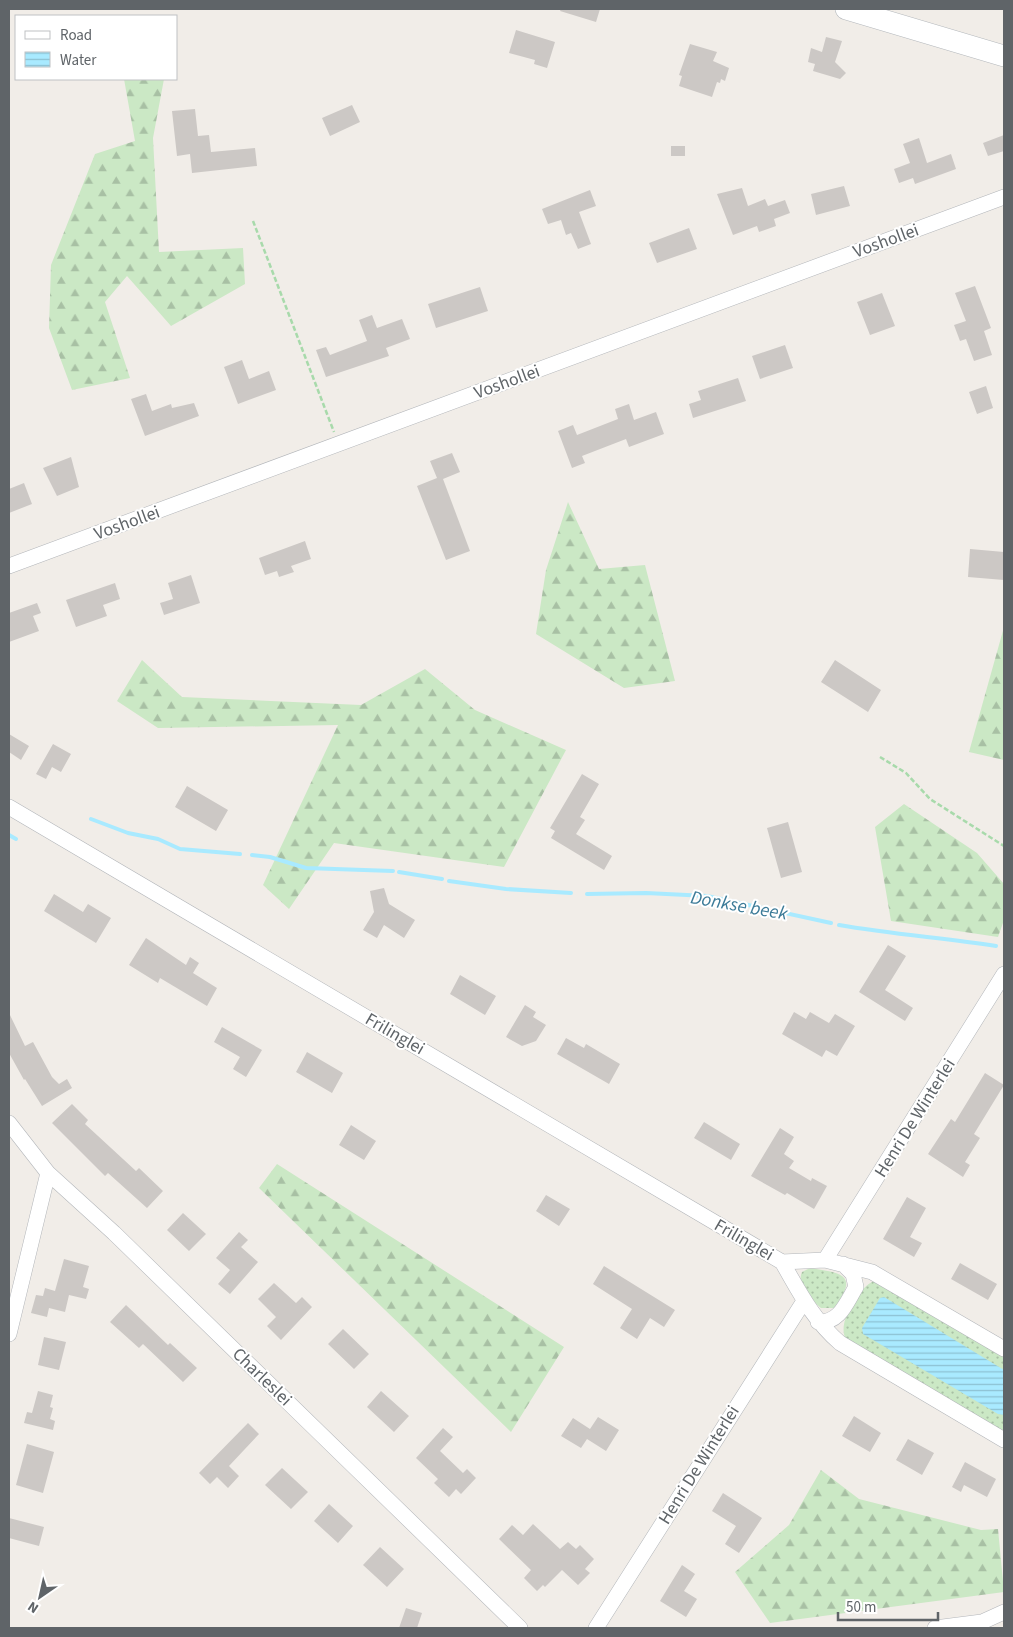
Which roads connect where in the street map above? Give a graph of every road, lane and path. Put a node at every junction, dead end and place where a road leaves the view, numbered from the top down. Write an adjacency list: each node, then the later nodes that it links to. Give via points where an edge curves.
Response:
1 (846, 9): 2 (street)
2 (1004, 56)
3 (1004, 197): 5 (street, Voshollei)
4 (253, 220): 5 (path)
5 (339, 445): 6 (street, Voshollei)
6 (9, 566)
7 (880, 758): 9 (path, via 906,772 930,799)
8 (9, 807): 14 (street, Frilinglei)
9 (1004, 846)
10 (1004, 974): 13 (street, Henri De Winterlei)
11 (9, 1123): 12 (street, Charleslei)
12 (48, 1173): 18 (street); 24 (street, Charleslei)
13 (825, 1260): 14 (street, Frilinglei); 15 (street, Frilinglei)
14 (782, 1262): 16 (street, Frilinglei)
15 (843, 1264): 17 (street, via 853,1274 856,1286 835,1319 828,1323); 19 (street, Frilinglei, via 872,1272)
16 (804, 1301): 17 (street, Frilinglei); 25 (street, Henri De Winterlei)
17 (818, 1322): 20 (street, Frilinglei, via 840,1343)
18 (9, 1334)
19 (1004, 1349)
20 (1004, 1440)
21 (1004, 1612): 22 (street)
22 (982, 1622): 23 (street); 26 (street)
23 (1004, 1625)
24 (520, 1628)
25 (596, 1628)
26 (935, 1628)

